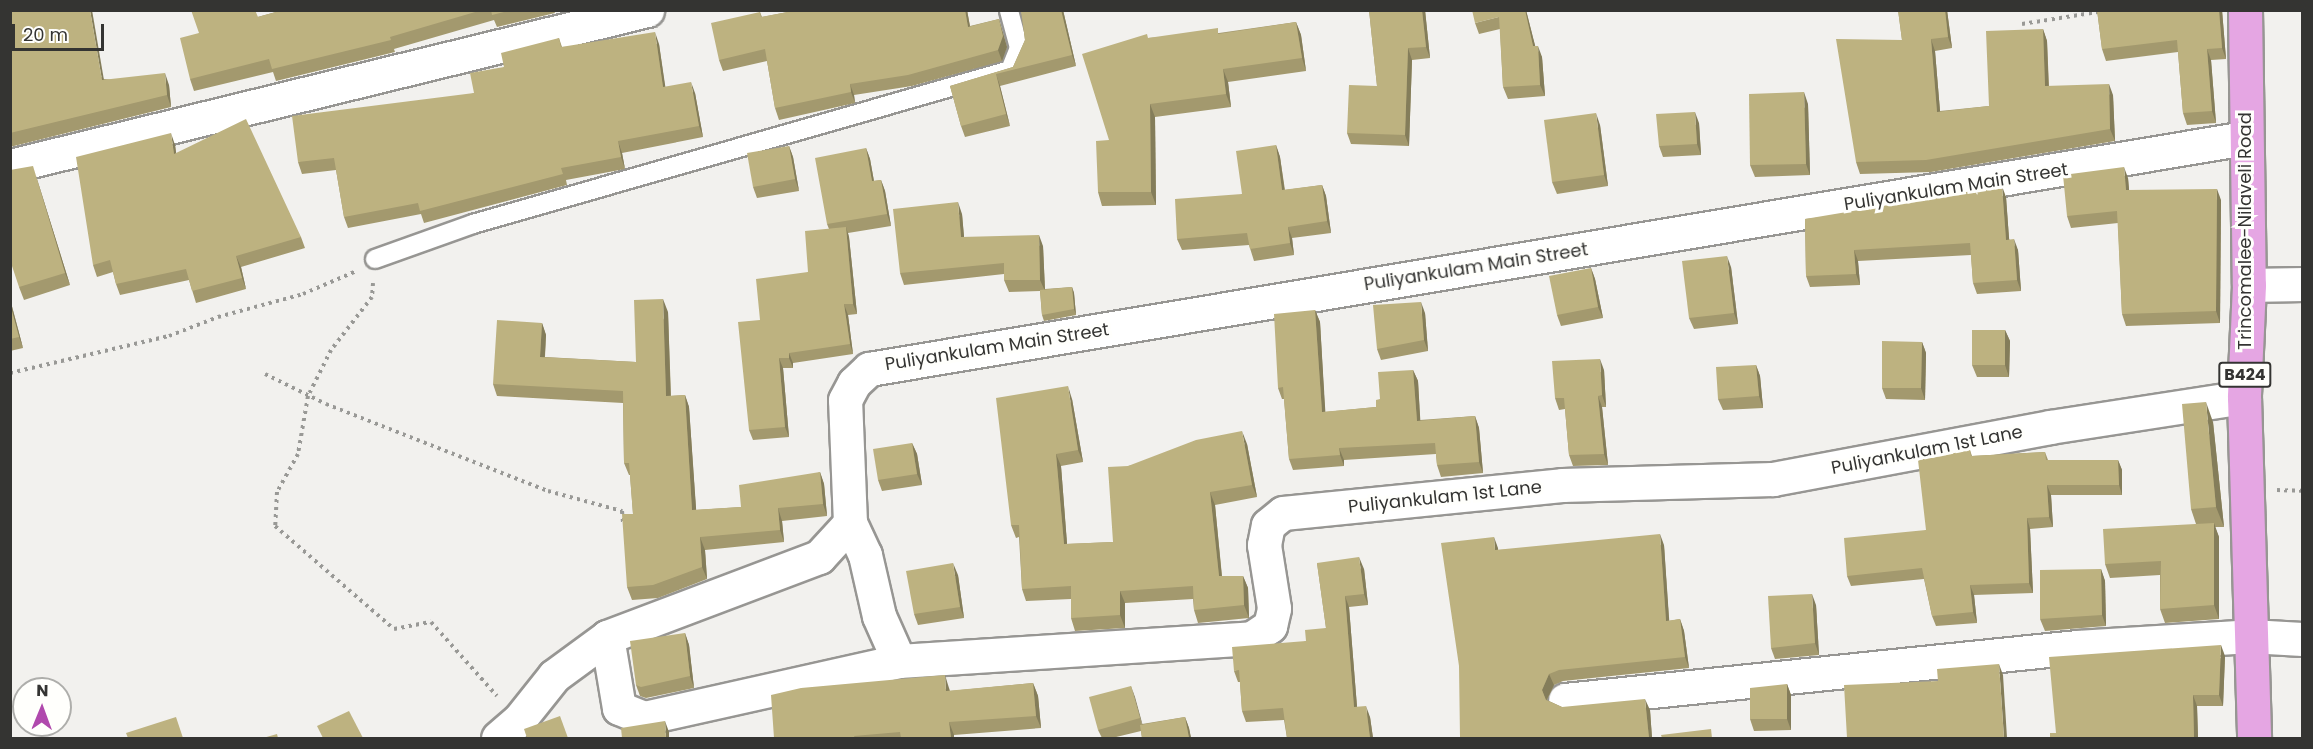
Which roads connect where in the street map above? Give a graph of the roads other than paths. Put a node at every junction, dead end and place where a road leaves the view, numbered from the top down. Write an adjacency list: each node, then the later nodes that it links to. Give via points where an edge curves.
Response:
1 (647, 10): 5 (street)
2 (1009, 10): 6 (lane, via 1019,48 1010,70 473,224)
3 (2245, 10): 4 (main road, Trincomalee-Nilaveli Road / B424)
4 (2245, 138): 8 (main road, Trincomalee-Nilaveli Road / B424); 10 (street, Puliyankulam Main Street, via 869,369 854,383 845,400)
5 (10, 166)
6 (375, 259)
7 (2302, 284): 8 (street)
8 (2249, 285): 9 (main road, Trincomalee-Nilaveli Road / B424)
9 (2244, 397): 11 (main road, Trincomalee-Nilaveli Road / B424); 14 (street, Puliyankulam 1st Lane, via 2050,427 1773,479 1562,485 1283,513 1268,525 1264,545 1274,608 1270,626 1252,638)
10 (850, 524): 12 (street, via 819,556); 14 (street, via 865,555 879,616)
11 (2250, 636): 13 (street); 15 (street, via 2077,647); 17 (main road, Trincomalee-Nilaveli Road / B424)
12 (607, 637): 14 (street, Puliyankulam 1st Lane, via 619,708 644,718); 16 (street, via 554,676)
13 (2302, 639)
14 (899, 661)
15 (1566, 700)
16 (508, 729)
17 (2254, 738)

